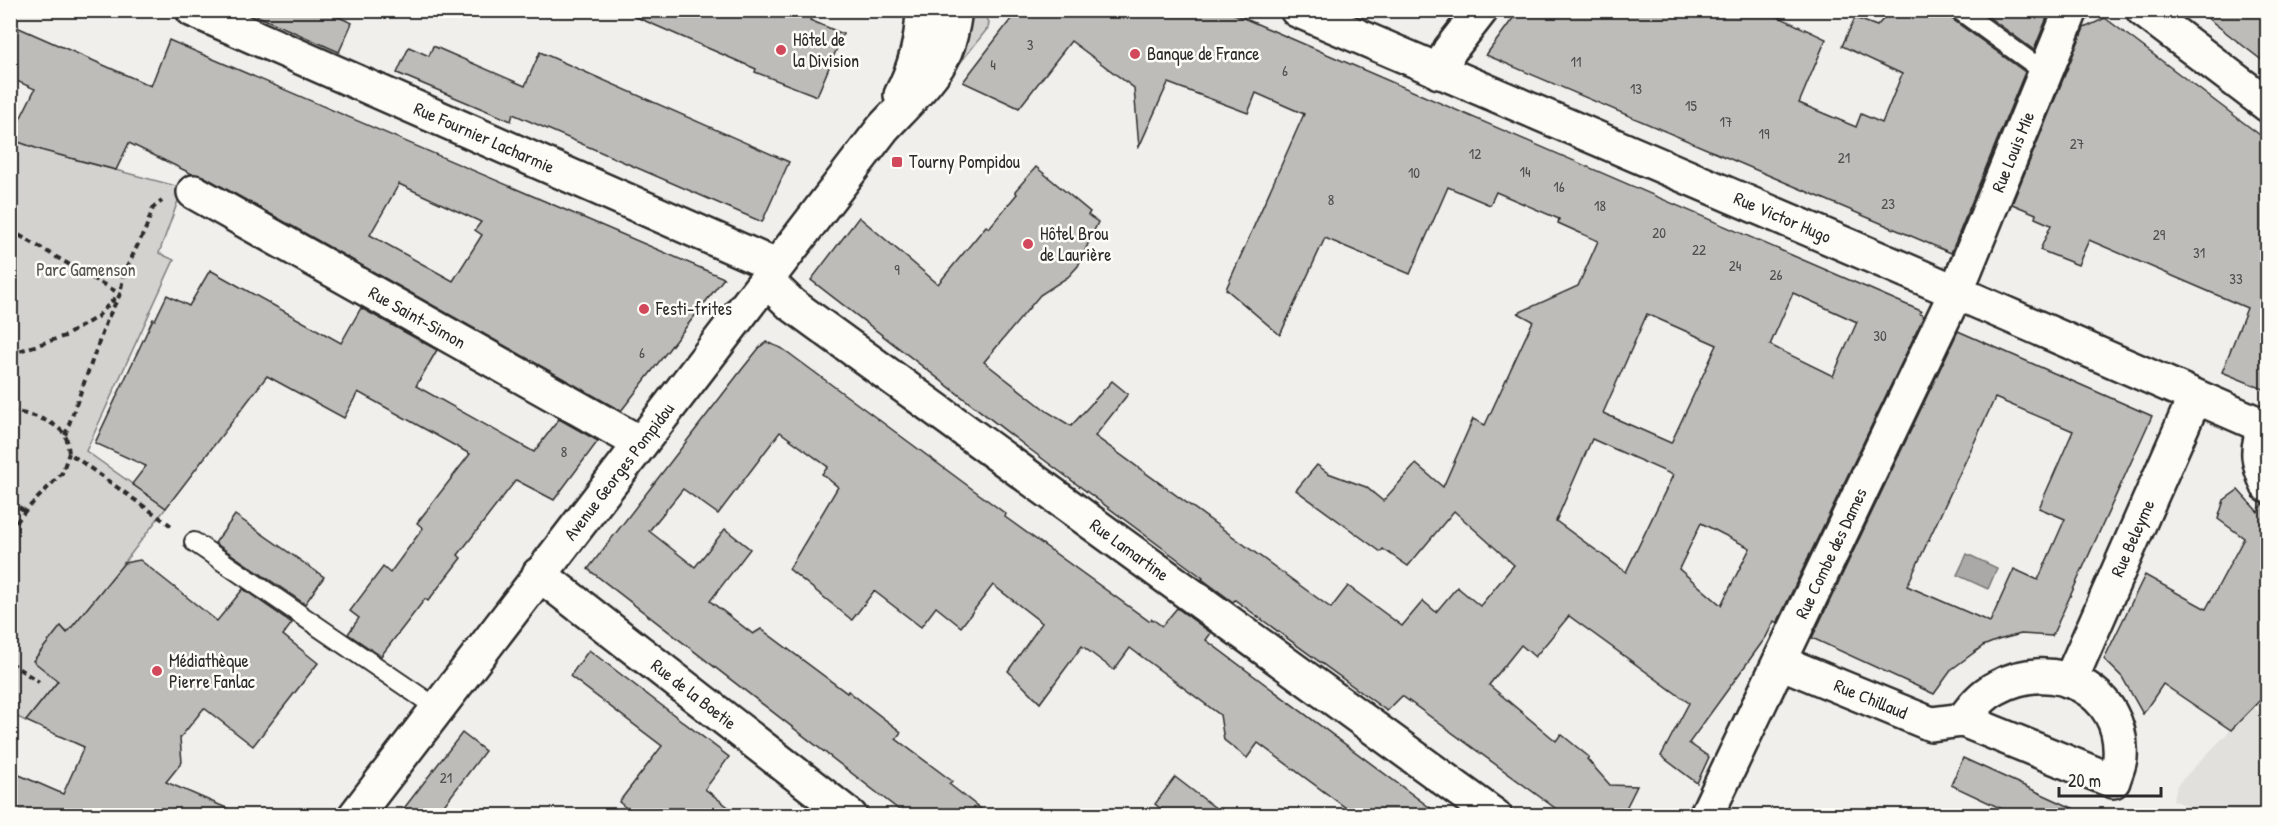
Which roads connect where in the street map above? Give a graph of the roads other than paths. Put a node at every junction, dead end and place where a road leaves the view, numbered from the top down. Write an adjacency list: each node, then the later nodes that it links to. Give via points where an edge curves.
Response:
1 (193, 10): 14 (street, Rue Fournier Lacharmie)
2 (923, 10): 12 (street, Avenue Georges Pompidou, via 916,57 906,86)
3 (955, 10): 12 (street, Avenue Georges Pompidou, via 945,53)
4 (1297, 10): 9 (street, Rue Victor Hugo)
5 (1481, 10): 9 (street, via 1450,51)
6 (1959, 10): 10 (lane)
7 (2071, 10): 10 (street, Rue Louis Mie)
8 (2143, 10): 11 (street)
9 (1440, 72): 15 (street, Rue Victor Hugo)
10 (2046, 73): 15 (street, Rue Louis Mie)
11 (2268, 105)
12 (883, 128): 14 (street, Avenue Georges Pompidou)
13 (194, 192): 18 (street, Rue Saint-Simon)
14 (771, 273): 18 (street, Avenue Georges Pompidou); 28 (street, Rue Lamartine, via 791,304)
15 (1956, 292): 16 (street, Rue Victor Hugo); 22 (street, Rue Combe des Dames)
16 (2195, 397): 17 (street, Rue Victor Hugo); 23 (street, Rue Beleyme)
17 (2266, 427): 19 (street, via 2258,445 2259,463)
18 (640, 444): 21 (street, Avenue Georges Pompidou)
19 (2268, 486)
20 (194, 542): 24 (lane)
21 (539, 574): 24 (street, Avenue Georges Pompidou); 27 (street, Rue de la Boetie)
22 (1780, 662): 25 (street, Rue Chillaud, via 1931,724); 29 (street, Rue Combe des Dames)
23 (2070, 681): 25 (street, via 2049,676 2019,679 1996,687); 25 (street, via 2090,689 2114,720 2120,761 2113,780)
24 (437, 708): 26 (street, Avenue Georges Pompidou)
25 (1963, 720)
26 (355, 816)
27 (850, 816)
28 (1495, 816)
29 (1706, 816)

